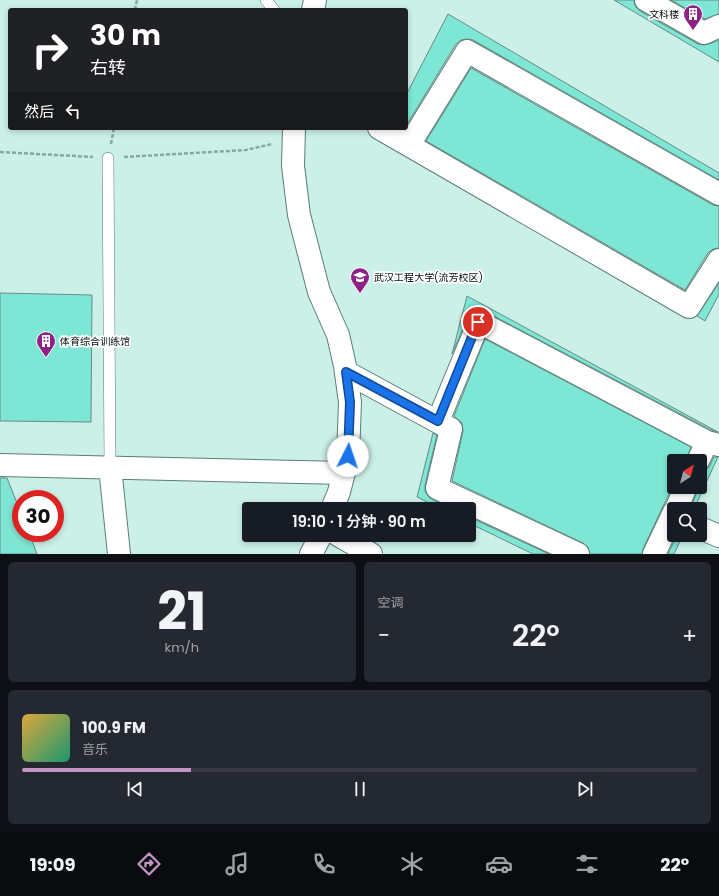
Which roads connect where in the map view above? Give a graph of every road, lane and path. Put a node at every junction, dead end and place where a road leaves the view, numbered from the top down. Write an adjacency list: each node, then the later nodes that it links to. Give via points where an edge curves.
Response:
1 (266, 0): 3 (lane)
2 (646, 0): 4 (street, via 704,33)
3 (272, 8)
4 (719, 26)
5 (383, 130): 7 (street)
6 (294, 134): 9 (path, via 246,150); 12 (street, via 293,166 299,215 319,292 338,335)
7 (409, 145): 10 (street, via 467,51); 11 (street, via 689,307)
8 (0, 152): 9 (path)
9 (108, 158): 17 (lane)
10 (719, 194)
11 (718, 263)
12 (346, 372): 13 (street); 18 (street, via 350,402 350,433)
13 (438, 421): 14 (street, via 478,322); 28 (street, via 452,429 437,488)
14 (713, 443): 15 (street)
15 (704, 454)
16 (0, 465): 17 (street)
17 (110, 467): 18 (street); 25 (street)
18 (344, 473): 19 (street)
19 (335, 502)
20 (667, 527): 29 (street)
21 (707, 531): 22 (street)
22 (719, 536)
23 (317, 542): 26 (street)
24 (350, 542): 27 (street)
25 (119, 554)
26 (311, 554)
27 (371, 554)
28 (578, 554)
29 (654, 554)

